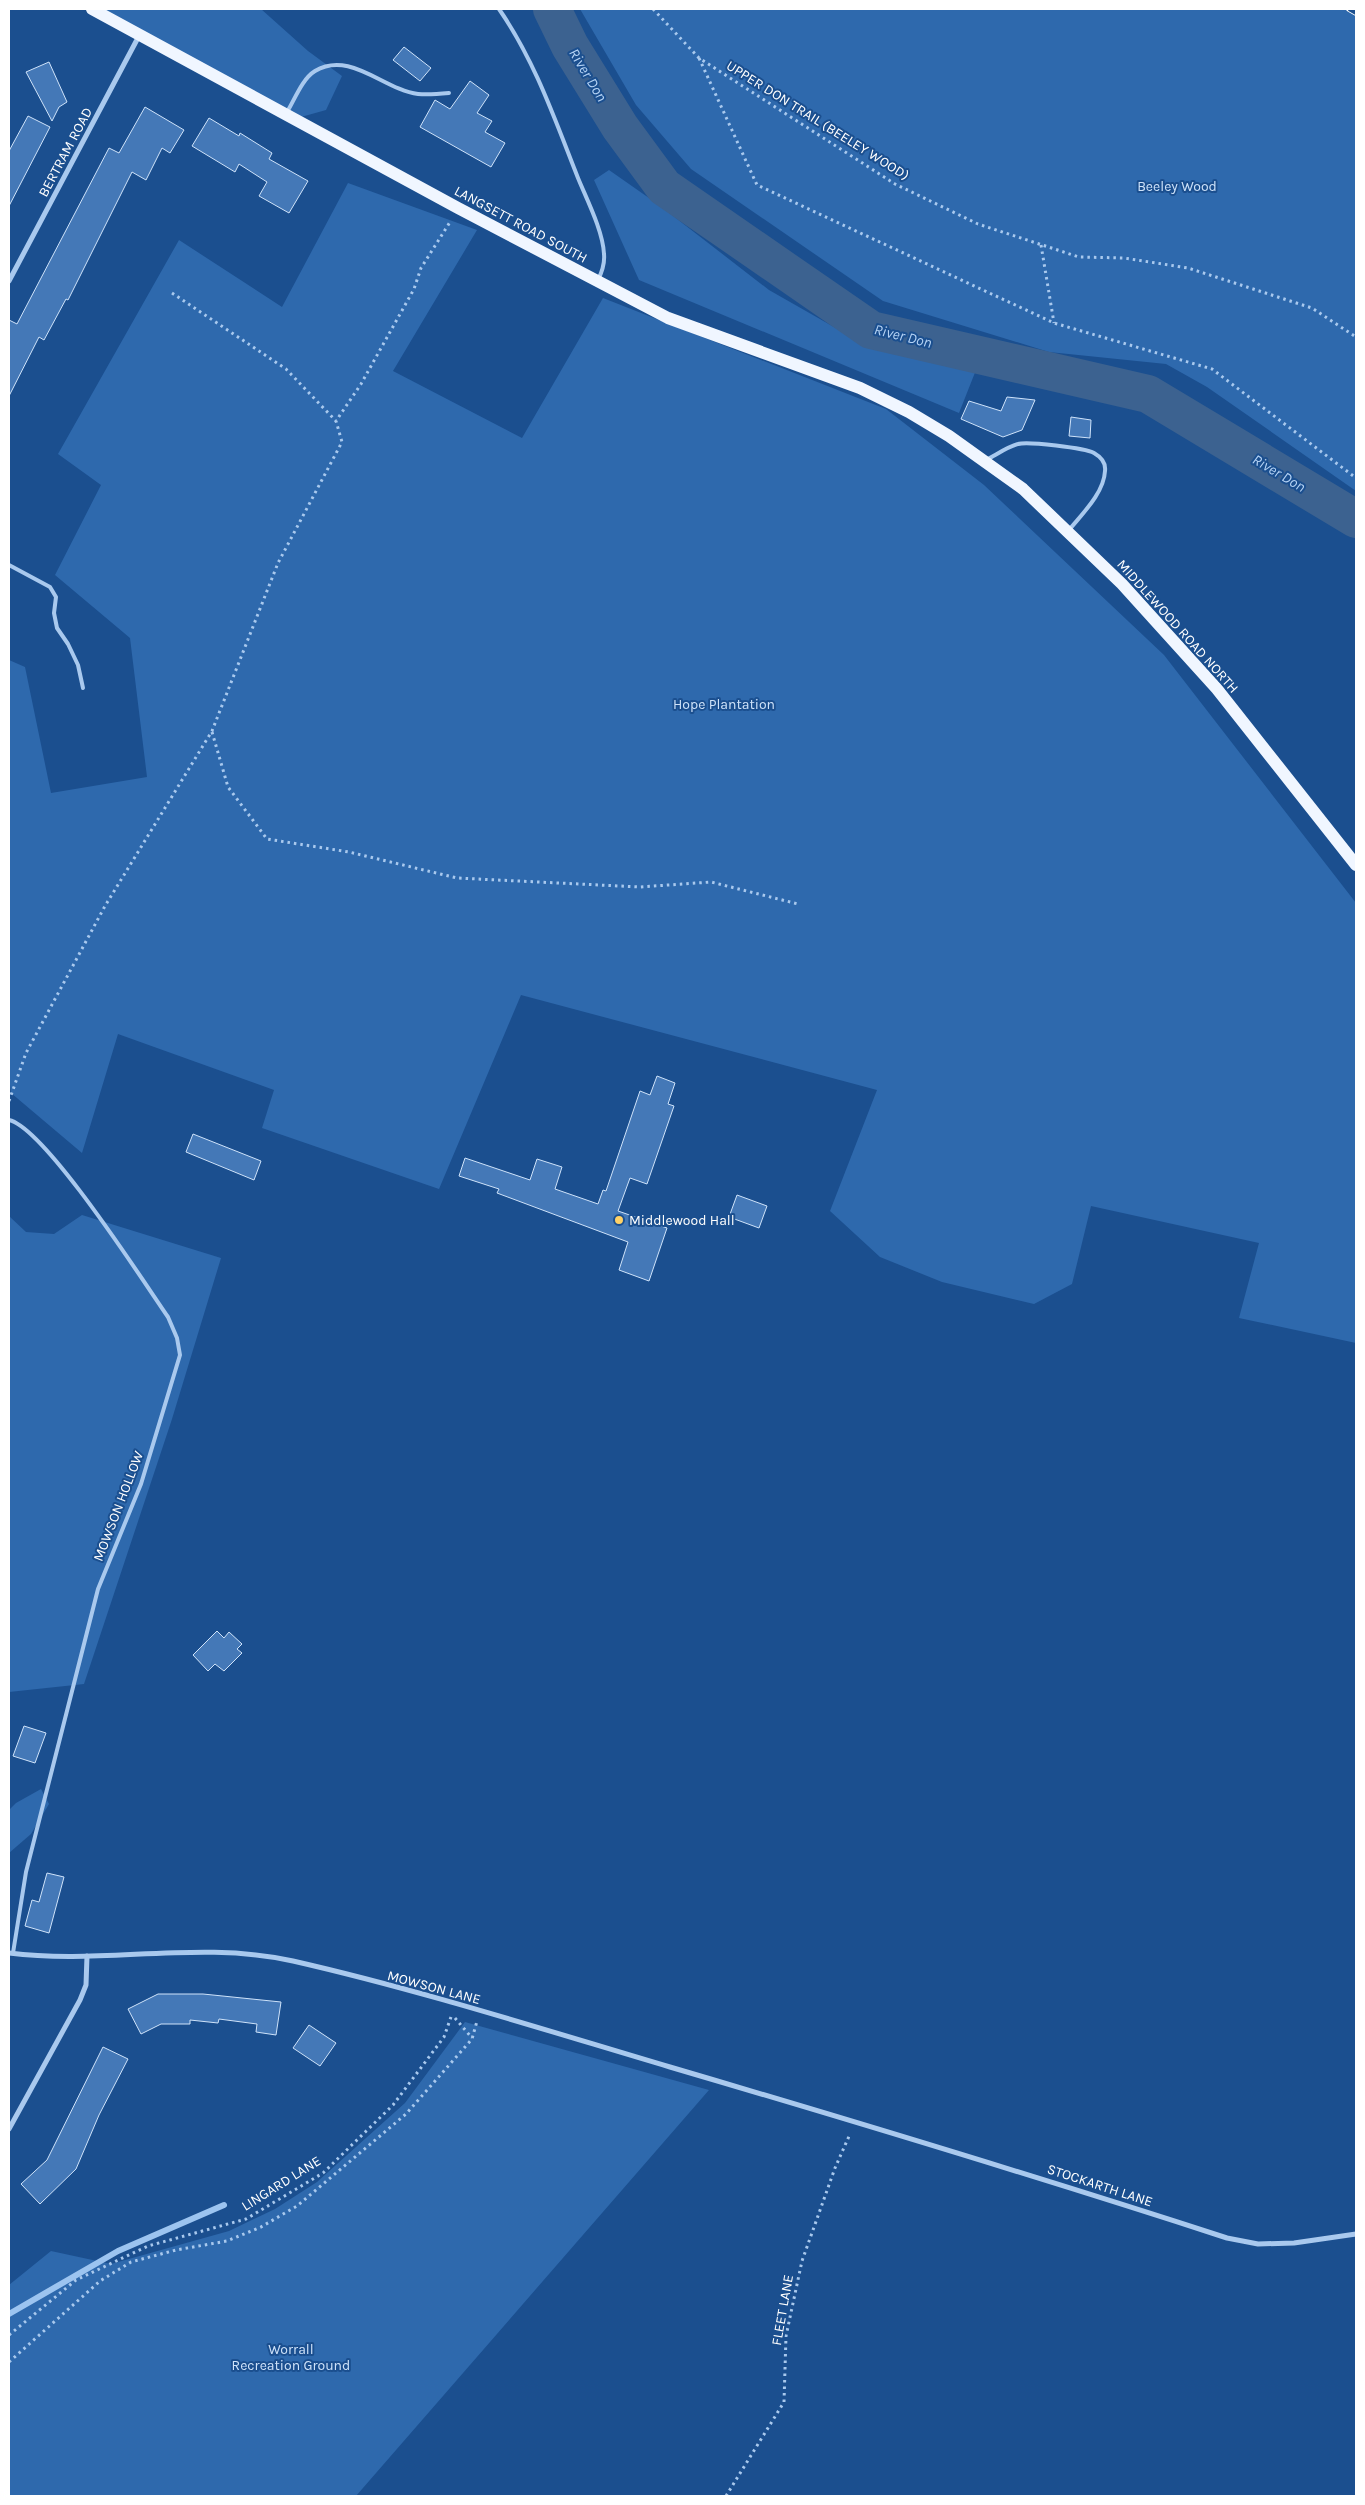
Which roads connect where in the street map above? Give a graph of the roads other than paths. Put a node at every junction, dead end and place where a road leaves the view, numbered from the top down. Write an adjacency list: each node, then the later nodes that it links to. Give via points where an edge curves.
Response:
1 (92, 9): 3 (main road, LANGSETT ROAD SOUTH)
2 (499, 9): 7 (lane, via 532,64 595,219 604,254 603,269)
3 (141, 33): 5 (main road, LANGSETT ROAD SOUTH); 6 (street, BERTRAM ROAD)
4 (449, 93): 5 (lane, via 417,94 358,69 334,65 316,71 305,80)
5 (286, 114): 7 (main road, LANGSETT ROAD SOUTH)
6 (9, 281)
7 (597, 282): 8 (main road, LANGSETT ROAD SOUTH, via 668,318 860,388)
8 (948, 436): 9 (main road, MIDDLEWOOD ROAD NORTH)
9 (984, 461): 10 (main road, MIDDLEWOOD ROAD NORTH, via 1023,490); 10 (lane, via 1018,444 1030,443 1092,452 1102,458 1106,470 1104,481)
10 (1068, 532): 13 (main road, MIDDLEWOOD ROAD NORTH, via 1122,584 1217,689)
11 (9, 566): 12 (lane, via 50,587 56,597 54,613 57,628 78,665)
12 (83, 688)
13 (1356, 865)
14 (9, 1120): 15 (lane, MOWSON HOLLOW, via 30,1133 78,1187 168,1316 178,1338 180,1355 141,1484 98,1589 47,1781)
15 (11, 1953): 16 (street, MOWSON LANE, via 44,1957)
16 (87, 1956): 17 (street, MOWSON LANE, via 188,1952 291,1961 481,2011); 18 (street, via 86,1985 80,2000)
17 (841, 2118): 19 (street, STOCKARTH LANE, via 1227,2238 1258,2244 1294,2243)
18 (9, 2129)
19 (1356, 2234)

